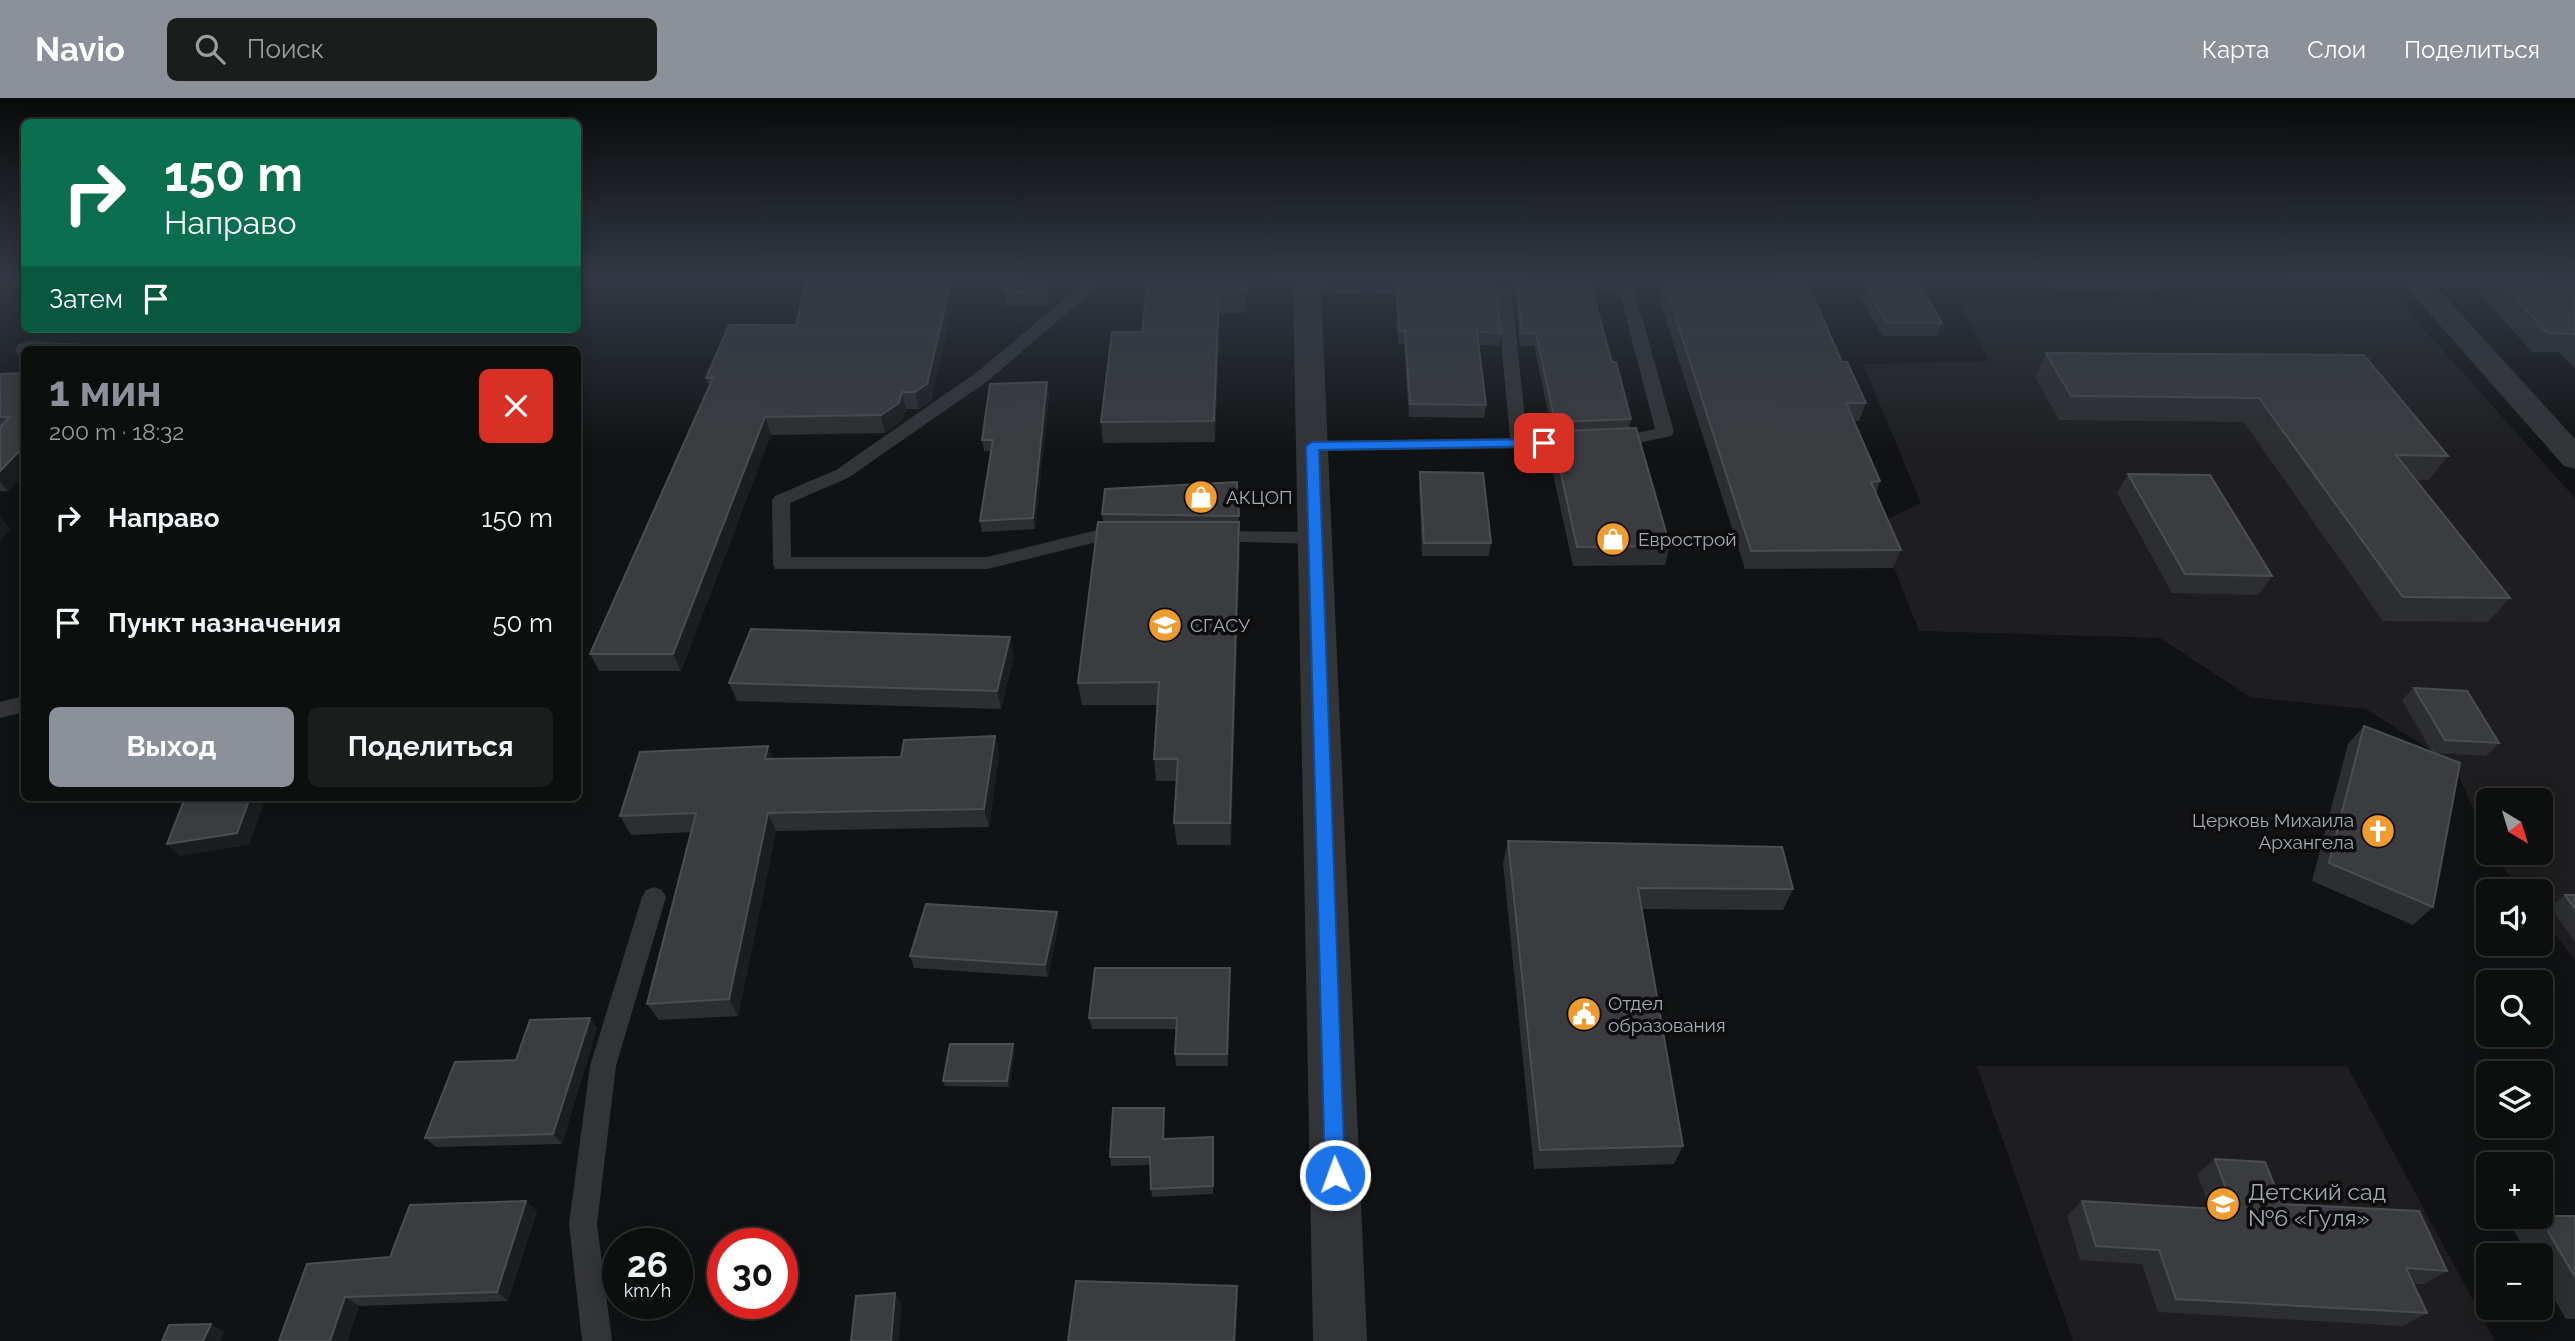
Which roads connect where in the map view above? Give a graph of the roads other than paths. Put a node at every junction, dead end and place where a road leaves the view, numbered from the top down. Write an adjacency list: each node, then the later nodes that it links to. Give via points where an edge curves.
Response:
1 (1031, 336): 11 (lane, via 983,376 842,474 781,500 782,564 987,563 1097,536)
2 (1309, 336): 9 (street)
3 (1509, 336): 8 (lane)
4 (1639, 336): 8 (lane, via 1665,432 1619,442)
5 (2464, 336): 10 (street)
6 (21, 350): 7 (street)
7 (0, 351)
8 (1519, 443): 9 (lane)
9 (1312, 446): 13 (street)
10 (2575, 459)
11 (1138, 536)
12 (1193, 537): 13 (lane)
13 (1316, 538): 18 (street)
14 (21, 705): 15 (lane)
15 (0, 710)
16 (653, 897): 17 (lane, via 603,1066 583,1224)
17 (597, 1341)
18 (1340, 1341)

